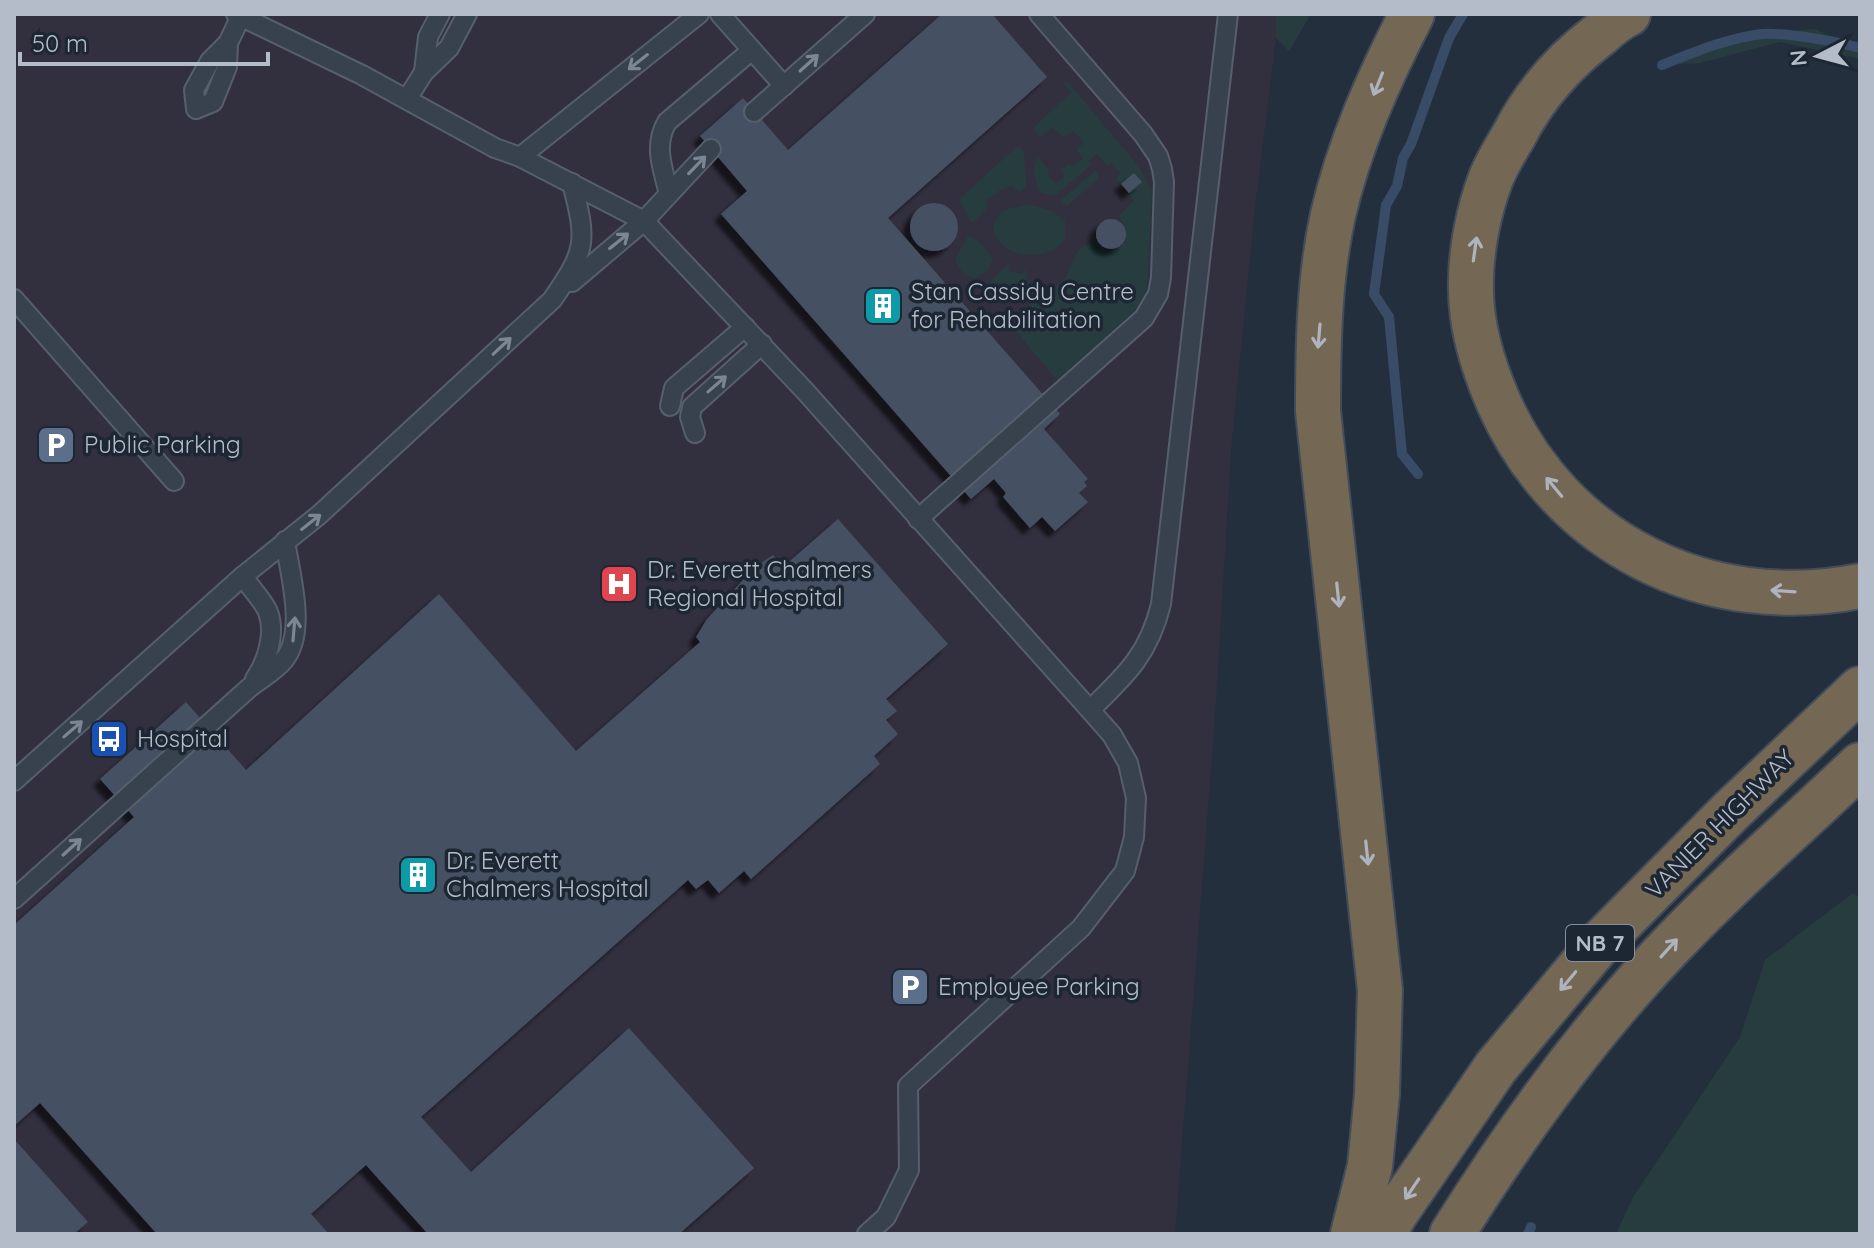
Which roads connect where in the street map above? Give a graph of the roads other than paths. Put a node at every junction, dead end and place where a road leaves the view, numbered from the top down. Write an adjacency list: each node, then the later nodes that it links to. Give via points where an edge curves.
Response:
1 (440, 14): 13 (lane, via 428,37)
2 (467, 14): 13 (lane, via 449,48)
3 (699, 14): 18 (lane, one-way to 18)
4 (720, 14): 12 (lane)
5 (865, 14): 14 (lane, one-way to 5)
6 (1039, 14): 29 (lane, via 1158,156 1164,182 1158,294 1144,318)
7 (1228, 14): 35 (lane, via 1161,604 1155,629 1130,671)
8 (1412, 14): 41 (highway, one-way to 41, via 1355,140 1333,216 1318,347 1318,411 1380,990 1370,1166)
9 (1628, 14): 32 (highway, one-way to 9, via 1820,594 1738,588 1691,579 1622,548 1576,513 1533,462 1489,381 1475,336 1470,291 1491,177 1548,80 1574,53)
10 (238, 15): 11 (lane); 15 (lane)
11 (228, 43)
12 (752, 50): 14 (lane); 20 (lane, via 667,122 659,152)
13 (424, 72): 15 (lane)
14 (784, 86): 16 (lane)
15 (407, 99): 18 (lane)
16 (754, 112)
17 (711, 149): 20 (lane, one-way to 17)
18 (520, 157): 19 (lane)
19 (572, 183): 21 (lane); 23 (lane, via 582,240 577,265)
20 (669, 194): 21 (lane)
21 (644, 221): 23 (lane, one-way to 21); 24 (lane)
22 (14, 299): 28 (lane)
23 (552, 300): 30 (lane, one-way to 23)
24 (745, 327): 25 (lane); 26 (lane, via 674,388)
25 (762, 344): 27 (lane, one-way to 25, via 692,407); 29 (lane)
26 (670, 406)
27 (695, 433)
28 (174, 481)
29 (918, 519): 35 (lane)
30 (285, 541): 31 (lane); 33 (lane, one-way to 30, via 283,661 295,636)
31 (243, 576): 33 (lane, via 267,611 270,629 267,654); 37 (lane, one-way to 31)
32 (1860, 586)
33 (249, 688): 38 (lane, one-way to 33)
34 (1860, 689): 42 (highway, VANIER HIGHWAY / NB 7, one-way to 42, via 1599,944 1496,1067)
35 (1090, 710): 40 (lane, via 1128,763 1136,798 1125,871 1081,928 908,1086 909,1170 886,1217)
36 (1860, 765): 39 (highway, NB 7, one-way to 36, via 1546,1093 1683,932)
37 (14, 781)
38 (14, 899)
39 (1486, 1178): 43 (highway, NB 7); 44 (highway)
40 (867, 1234)
41 (1353, 1234)
42 (1384, 1234)
43 (1452, 1234)
44 (1467, 1234)

